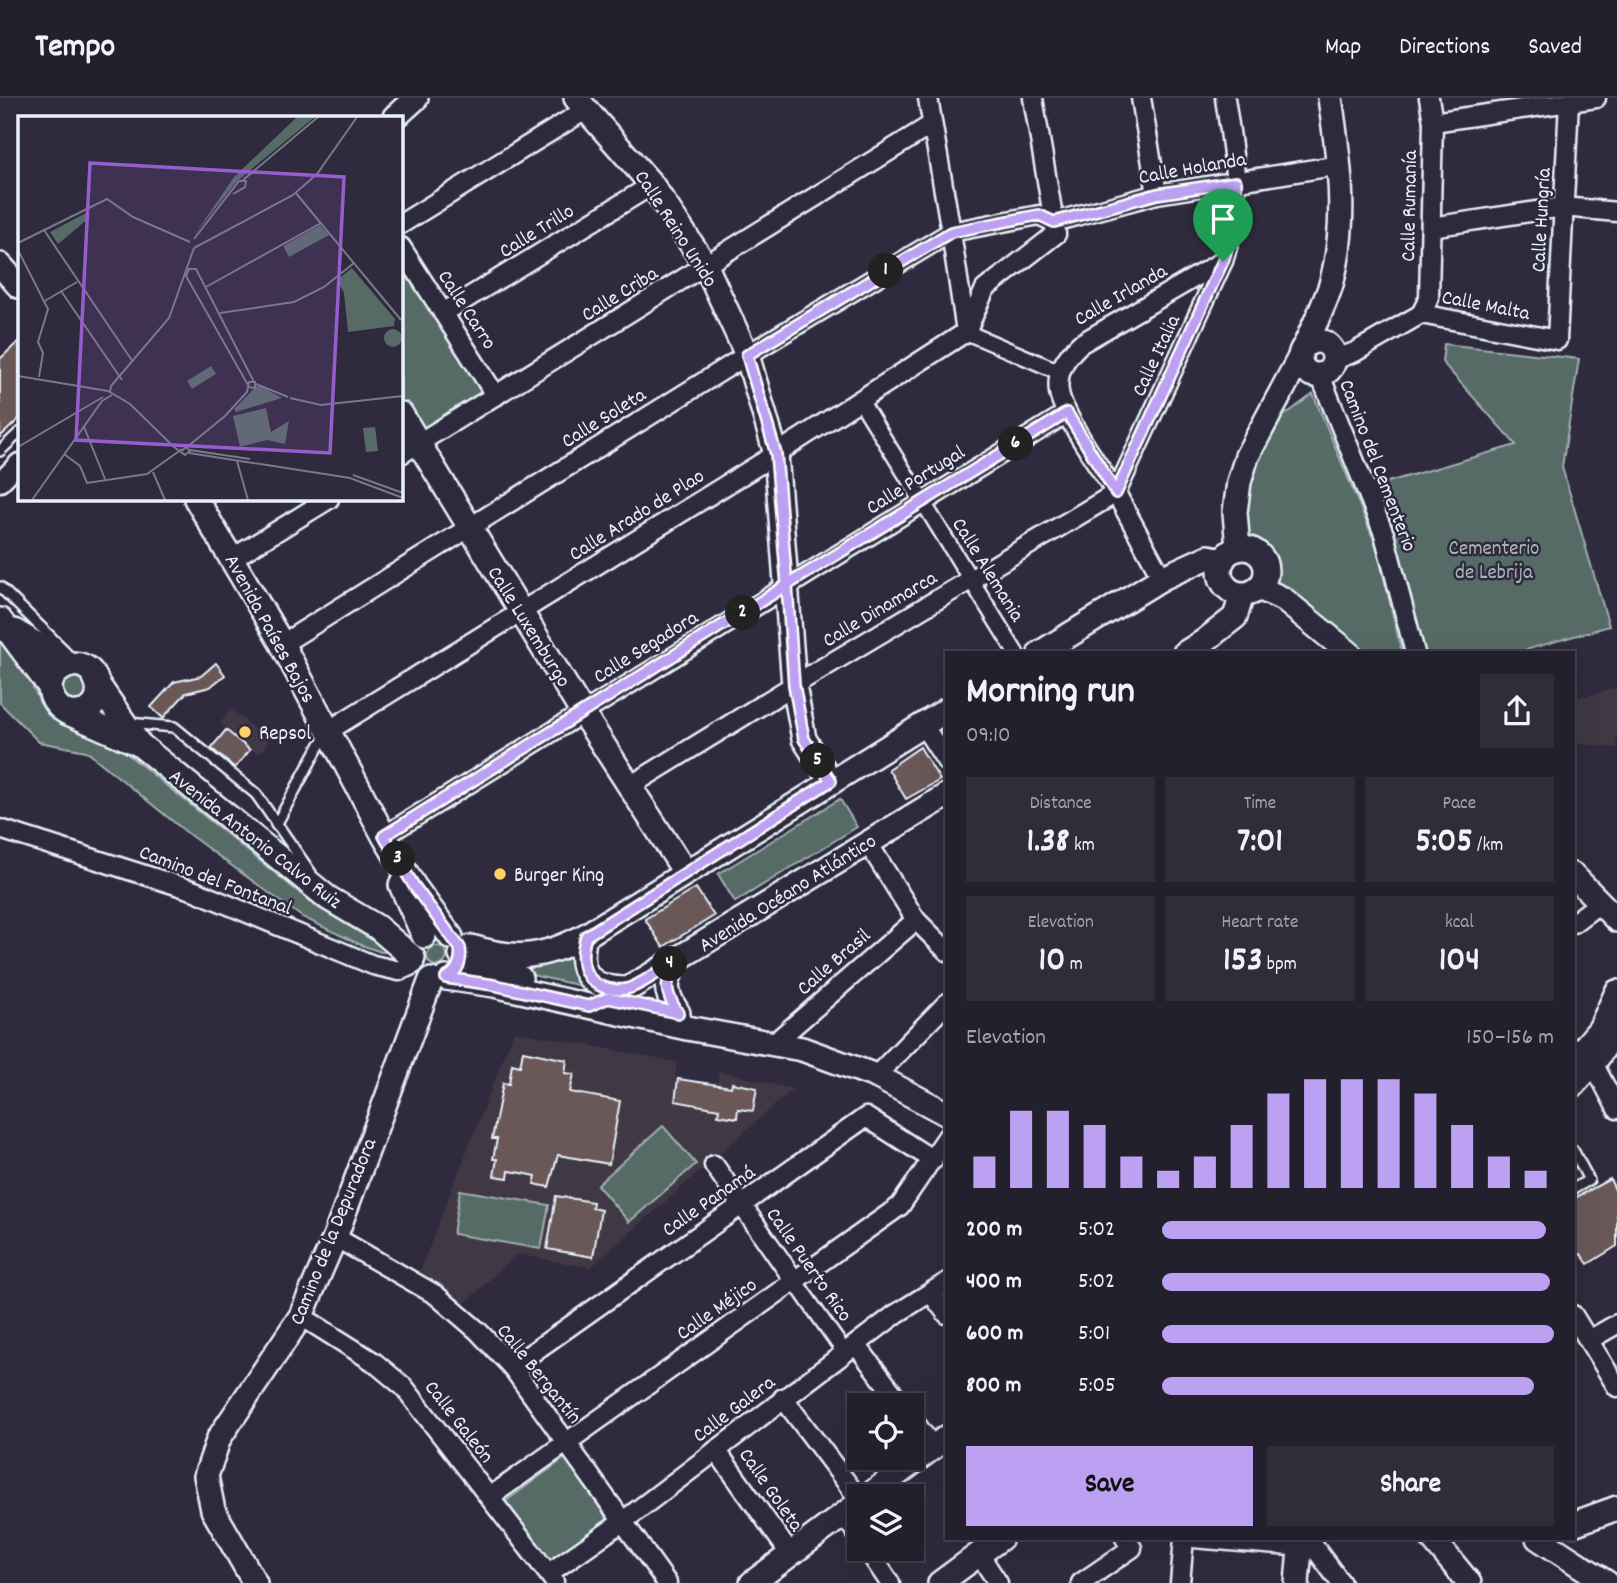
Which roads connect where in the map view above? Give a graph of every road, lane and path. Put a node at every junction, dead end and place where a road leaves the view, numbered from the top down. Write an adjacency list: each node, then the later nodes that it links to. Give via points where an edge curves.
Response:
1 (416, 98): 11 (street)
2 (928, 98): 13 (street)
3 (1033, 98): 20 (street)
4 (1141, 98): 17 (street)
5 (1225, 98): 15 (street, Calle Italia)
6 (1330, 98): 14 (street)
7 (1429, 98): 12 (street, Calle Rumanía)
8 (1596, 98): 9 (street)
9 (1569, 102): 12 (street); 18 (street, Calle Hungría)
10 (581, 104): 16 (street, Calle Reino Unido); 21 (street)
11 (396, 116)
12 (1433, 122): 22 (street, Calle Rumanía)
13 (931, 125): 23 (street); 27 (street, Calle Criba)
14 (1340, 166): 15 (street, Calle Holanda); 34 (street, via 1341,226 1332,281 1321,310)
15 (1236, 182): 17 (street, Calle Holanda); 25 (street, Calle Italia, via 1232,235)
16 (652, 185): 27 (street, Calle Reino Unido); 29 (street, Calle Trillo)
17 (1157, 194): 20 (street, Calle Holanda)
18 (1563, 207): 19 (street); 22 (street); 32 (street, Calle Hungría)
19 (1617, 212)
20 (1054, 222): 23 (street, via 1039,215); 31 (street, via 1056,234 985,289)
21 (402, 223)
22 (1431, 227): 30 (street, Calle Rumanía, via 1429,298)
23 (951, 232): 31 (street); 33 (street, Calle Soleta)
24 (402, 249): 29 (street, Calle Carro)
25 (1223, 261): 35 (street, Calle Irlanda, via 1080,344 1066,357); 46 (street, Calle Italia)
26 (0, 265): 28 (street)
27 (706, 266): 33 (street, Calle Reino Unido); 36 (street, Calle Criba)
28 (18, 285)
29 (443, 313): 36 (street, Calle Carro)
30 (1421, 314): 32 (street, Calle Malta); 34 (street, Calle Malta, via 1355,352)
31 (966, 332): 35 (street); 37 (street, Calle Arado de Plao)
32 (1557, 340)
33 (747, 355): 43 (street, Calle Reino Unido); 51 (street, Calle Soleta)
34 (1317, 360): 52 (street, via 1276,403 1247,456 1239,482); 66 (street, Camino del Cementerio, via 1384,534)
35 (1060, 372): 38 (street, via 1059,392)
36 (496, 396): 41 (street, Calle Criba)
37 (860, 400): 43 (street, Calle Arado de Plao); 50 (street, Calle Alemania)
38 (1067, 413): 46 (street); 50 (street, Calle Portugal)
39 (402, 418): 41 (street, Calle Luxemburgo)
40 (18, 434): 42 (lane)
41 (410, 449): 51 (street, Calle Luxemburgo)
42 (0, 451)
43 (776, 454): 56 (street, Calle Reino Unido); 59 (street, Calle Arado de Plao)
44 (18, 464): 45 (street)
45 (0, 482)
46 (1116, 493): 54 (street); 55 (street, Calle Dinamarca)
47 (183, 500): 76 (street, Avenida Países Bajos)
48 (197, 500): 53 (street, Avenida Países Bajos)
49 (327, 500): 53 (street)
50 (922, 501): 55 (street, Calle Alemania); 56 (street, Calle Portugal)
51 (469, 527): 59 (street, Calle Luxemburgo); 61 (street, Calle Soleta)
52 (1231, 554): 54 (street, via 1208,557); 58 (street, via 1221,578 1224,584 1235,593); 58 (street, via 1251,550 1263,559 1266,574)
53 (233, 558): 61 (street, Avenida Países Bajos)
54 (1162, 578): 64 (street)
55 (971, 579): 63 (street, Calle Alemania); 68 (street, Calle Dinamarca)
56 (787, 585): 68 (street, Calle Reino Unido); 72 (street, Calle Segadora)
57 (0, 587): 67 (lane)
58 (1251, 592): 62 (street, via 1235,617); 65 (street, via 1283,599)
59 (521, 611): 72 (street, Calle Luxemburgo); 76 (street, Calle Arado de Plao)
60 (3, 623): 67 (street); 70 (street)
61 (282, 644): 76 (street, Avenida Países Bajos)
62 (1200, 649)
63 (1015, 651)
64 (1043, 651)
65 (1347, 651)
66 (1414, 651)
67 (74, 665): 69 (street, via 92,672); 70 (street, via 57,673)
68 (794, 685): 79 (street, Calle Reino Unido, via 804,739); 80 (street, Calle Dinamarca)
69 (99, 686): 73 (street, via 91,708); 74 (street, Avenida Antonio Calvo Ruiz)
70 (50, 687): 73 (street, via 55,704)
71 (945, 711): 75 (street)
72 (582, 712): 80 (street, Calle Luxemburgo); 84 (street, Calle Segadora)
73 (68, 713): 77 (street, Avenida Antonio Calvo Ruiz)
74 (124, 723): 77 (street, Avenida Antonio Calvo Ruiz); 82 (lane, via 174,727 256,794)
75 (923, 724): 78 (street); 79 (street)
76 (324, 737): 82 (lane); 84 (street, Avenida Países Bajos); 96 (street, Avenida Países Bajos, via 404,891)
77 (139, 744): 88 (street, Avenida Antonio Calvo Ruiz)
78 (945, 759)
79 (831, 781): 86 (street)
80 (630, 786): 86 (street, Calle Luxemburgo)
81 (945, 796): 85 (street, Avenida Océano Atlántico)
82 (276, 825): 88 (lane)
83 (0, 829): 96 (street, Camino del Fontanal, via 195,891 373,965 399,971)
84 (384, 836): 94 (street, Avenida Países Bajos)
85 (868, 843): 90 (street); 97 (street, Avenida Océano Atlántico)
86 (685, 872): 93 (street)
87 (1575, 877): 89 (street)
88 (328, 898): 96 (street, Avenida Antonio Calvo Ruiz)
89 (1600, 903): 91 (street); 92 (street)
90 (916, 920): 95 (street); 103 (street, Calle Brasil)
91 (1617, 920)
92 (1575, 922)
93 (586, 936): 94 (street, via 562,948 518,957); 99 (street, via 583,966 596,984 609,989)
94 (456, 945): 96 (street, via 438,932); 96 (street, Camino de la Depuradora, via 457,969); 99 (street, via 499,972)
95 (945, 949)
96 (425, 959): 99 (street, via 494,985); 116 (street, Camino de la Depuradora)
97 (677, 960): 99 (street, Avenida Océano Atlántico); 101 (street, via 666,989)
98 (1617, 992): 105 (street)
99 (608, 998): 101 (street); 104 (street)
100 (945, 1005): 106 (street)
101 (678, 1013): 103 (street)
102 (1617, 1028): 105 (street)
103 (781, 1037): 104 (street)
104 (802, 1049): 106 (street)
105 (1583, 1062): 107 (street); 108 (street)
106 (876, 1076): 109 (street)
107 (1575, 1080)
108 (1617, 1108)
109 (945, 1113)
110 (945, 1140): 112 (street, Calle Méjico)
111 (1575, 1154): 114 (lane, via 1589,1180)
112 (933, 1160): 115 (street, Calle Panamá, via 866,1117); 117 (street, Calle Méjico, via 900,1206)
113 (714, 1165): 115 (street, Calle Puerto Rico)
114 (1575, 1188)
115 (740, 1204): 117 (street, Calle Puerto Rico); 126 (street, Calle Panamá)
116 (335, 1237): 121 (street, Camino de la Depuradora); 126 (street, Calle Bergantín, via 436,1295)
117 (794, 1280): 125 (street, Calle Puerto Rico); 131 (street, Calle Méjico)
118 (945, 1283): 119 (street, Calle Galera)
119 (931, 1293): 120 (street); 125 (street, Calle Galera)
120 (945, 1311)
121 (301, 1315): 136 (street, Calle Galeón, via 404,1387); 151 (street, Camino de la Depuradora, via 219,1438 206,1476 213,1510)
122 (1575, 1318): 124 (street)
123 (1617, 1324): 124 (street)
124 (1589, 1340): 127 (street)
125 (851, 1350): 128 (street); 129 (street, Calle Galera)
126 (512, 1367): 131 (street, Calle Bergantín)
127 (1617, 1387)
128 (891, 1393)
129 (783, 1398): 133 (street, Calle Galera); 135 (street)
130 (924, 1429): 132 (street)
131 (567, 1442): 136 (street, Calle Méjico); 139 (street, Calle Bergantín)
132 (940, 1442): 134 (street)
133 (716, 1450): 139 (street, Calle Galera); 148 (street, Calle Goleta)
134 (885, 1484)
135 (847, 1495)
136 (491, 1496): 150 (street, Calle Galeón)
137 (1617, 1508): 140 (street)
138 (847, 1511): 148 (street)
139 (622, 1522): 150 (street, Calle Galera); 152 (street, Calle Bergantín)
140 (1575, 1523)
141 (998, 1540): 147 (street)
142 (1184, 1540): 158 (street)
143 (1298, 1540): 159 (street); 160 (street); 161 (street, via 1311,1543)
144 (1434, 1540): 162 (street)
145 (1544, 1540): 163 (street)
146 (1128, 1543): 157 (street)
147 (979, 1554): 155 (street); 156 (street)
148 (790, 1555): 153 (street)
149 (875, 1561): 154 (street)
150 (552, 1578)
151 (255, 1583)
152 (667, 1583)
153 (752, 1583)
154 (890, 1583)
155 (940, 1583)
156 (998, 1583)
157 (1081, 1583)
158 (1180, 1583)
159 (1287, 1583)
160 (1297, 1583)
161 (1342, 1583)
162 (1469, 1583)
163 (1607, 1583)

